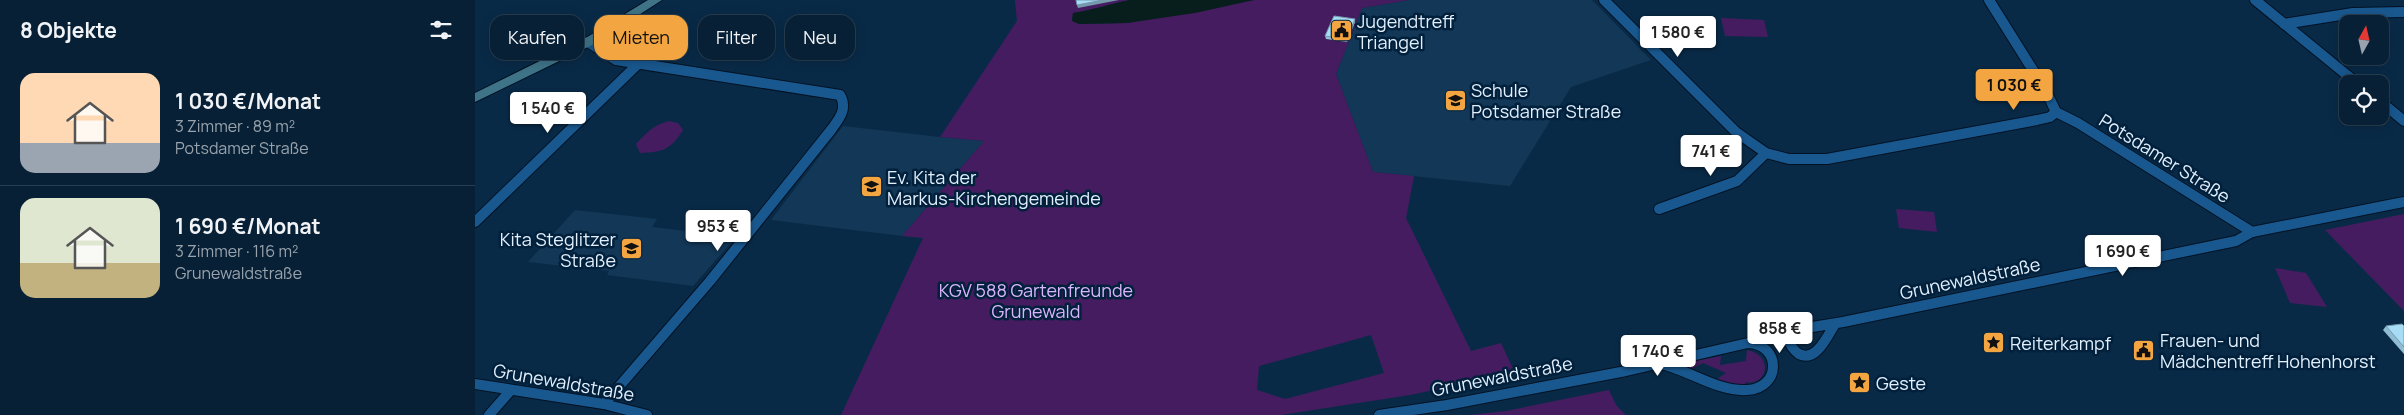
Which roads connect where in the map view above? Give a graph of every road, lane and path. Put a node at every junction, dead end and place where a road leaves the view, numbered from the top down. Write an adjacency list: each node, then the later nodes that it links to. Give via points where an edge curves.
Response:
1 (656, 0): 7 (street)
2 (1604, 0): 14 (street, via 1736,132)
3 (1989, 0): 12 (street)
4 (2255, 0): 6 (street)
5 (2404, 12): 6 (street, via 2353,13)
6 (2284, 24): 9 (street)
7 (588, 42): 8 (street, via 616,60); 10 (street)
8 (637, 65): 17 (street); 23 (street, via 840,95 844,99 844,113 710,281)
9 (2347, 75)
10 (475, 98)
11 (2389, 108): 13 (street)
12 (2056, 112): 14 (street, via 2037,120 1827,159 1789,159); 18 (street, Potsdamer Straße)
13 (2404, 121)
14 (1766, 153): 16 (street, via 1737,181)
15 (2404, 202): 18 (street, Grunewaldstraße)
16 (1659, 209)
17 (475, 222)
18 (2252, 232): 19 (street, Grunewaldstraße, via 2236,241)
19 (1835, 324)
20 (1661, 364): 20 (street, Grunewaldstraße, via 1743,391 1765,385 1770,380 1771,356 1761,345 1746,343); 26 (street, Grunewaldstraße)
21 (475, 384): 22 (street, Grunewaldstraße)
22 (511, 390): 23 (street, Grunewaldstraße); 24 (street)
23 (604, 404): 25 (street, Grunewaldstraße)
24 (489, 415)
25 (647, 415)
26 (1379, 415)

